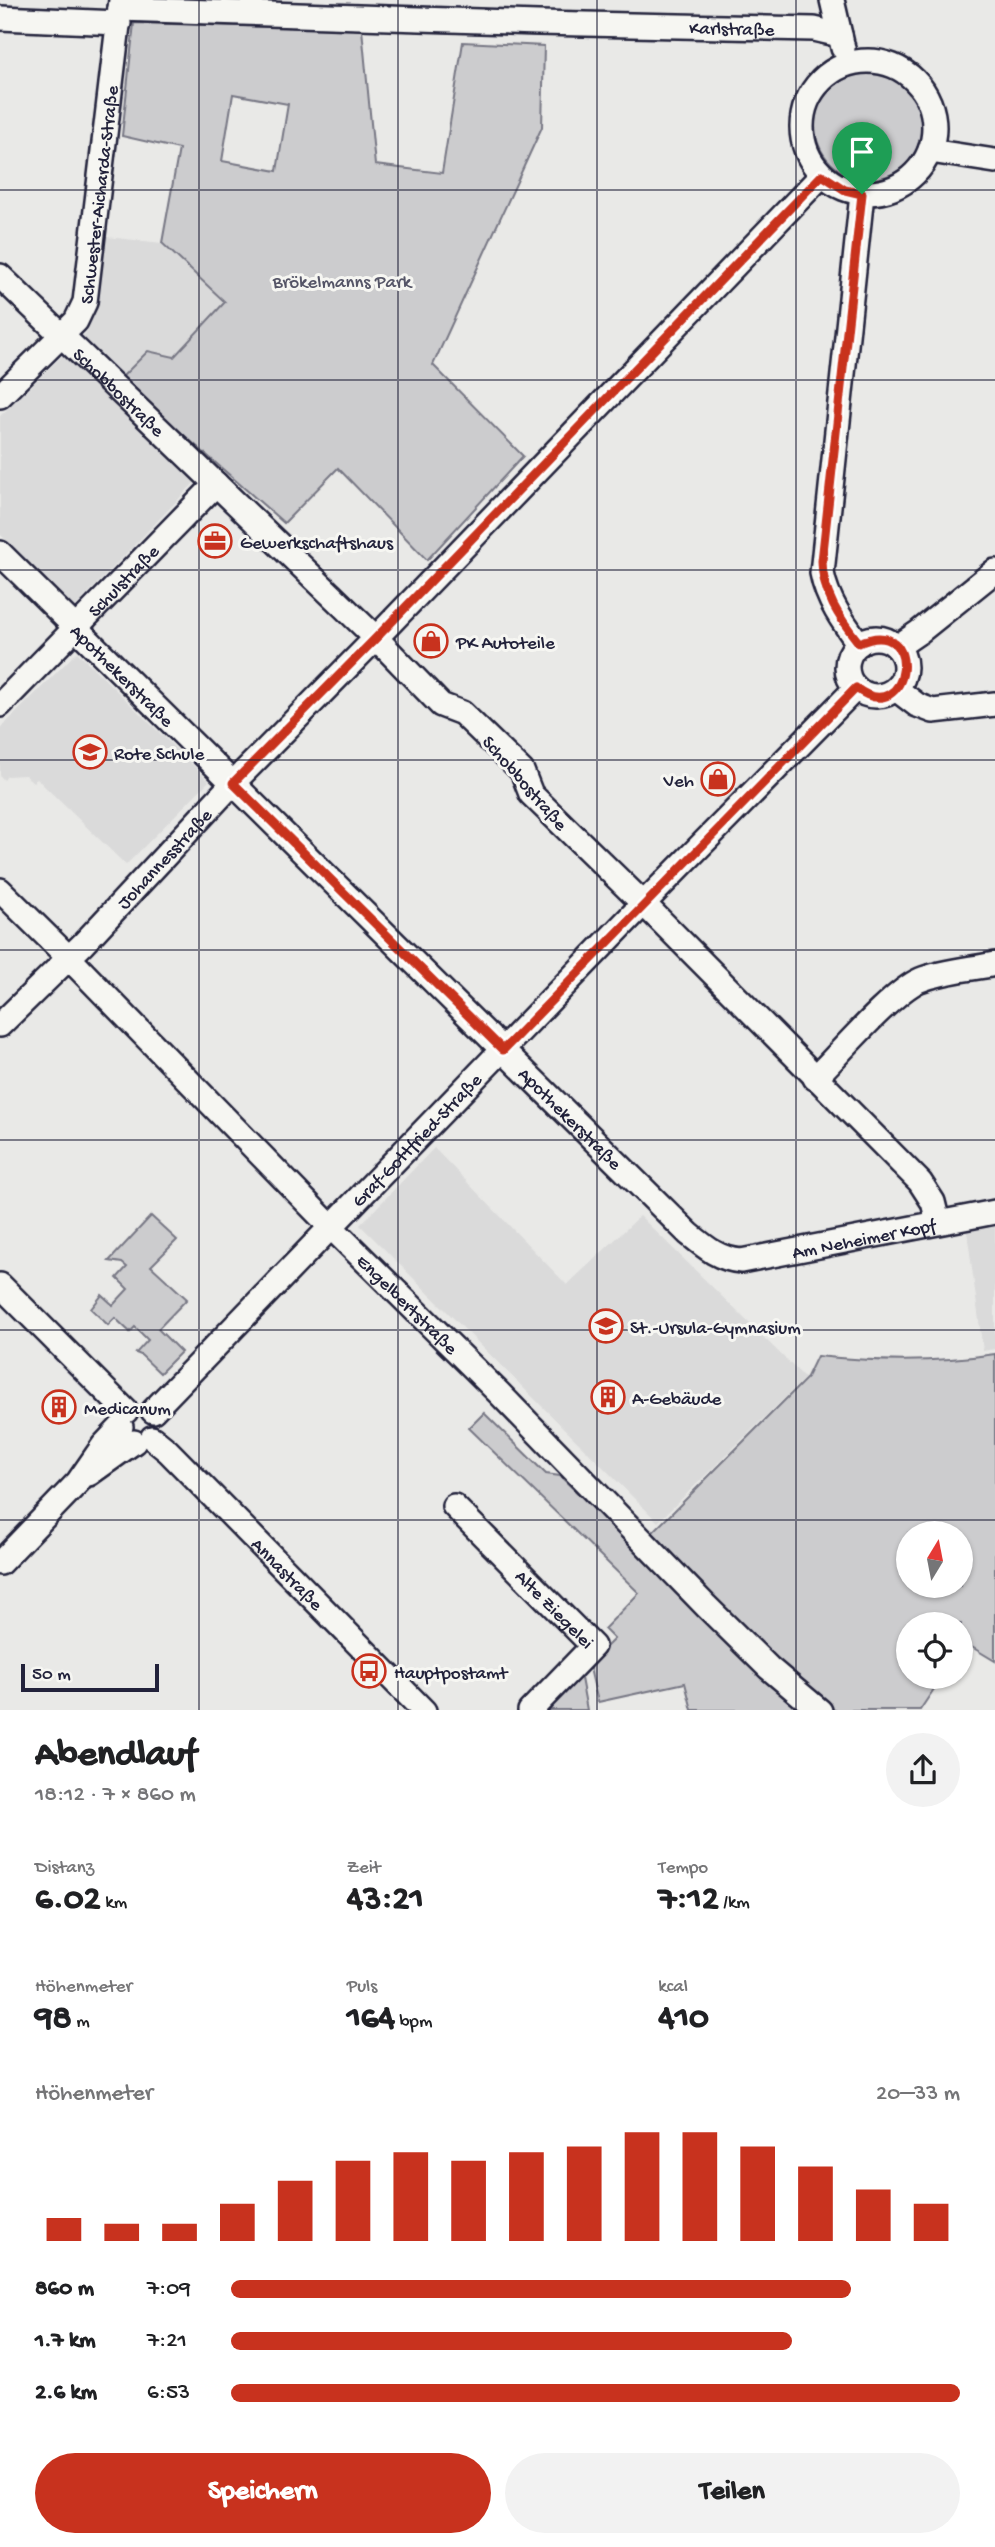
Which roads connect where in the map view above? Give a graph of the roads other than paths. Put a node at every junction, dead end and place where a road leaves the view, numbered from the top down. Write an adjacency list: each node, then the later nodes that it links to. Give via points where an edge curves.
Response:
1 (832, 0): 4 (street)
2 (120, 11): 3 (street, Karlstraße); 4 (street, Karlstraße, via 814,29); 11 (street, Schwester-Aicharda-Straße, via 85,302 76,321)
3 (0, 18)
4 (840, 35): 5 (street)
5 (848, 64): 6 (street, via 889,64 918,84 935,125); 8 (street, via 830,73 806,104 804,142)
6 (930, 151): 7 (street); 9 (street, via 916,174 899,187)
7 (995, 161)
8 (822, 175): 9 (street, via 845,190); 17 (street, Johannesstraße)
9 (862, 194): 18 (street, via 822,573 827,592)
10 (0, 276): 11 (street, Schobbostraße)
11 (61, 336): 12 (street, Schwester-Aicharda-Straße); 13 (street, Schobbostraße)
12 (0, 396)
13 (216, 484): 16 (street, Schulstraße); 17 (street, Schobbostraße)
14 (0, 552): 16 (street, Apothekerstraße)
15 (995, 571): 19 (street)
16 (74, 627): 23 (street, Schulstraße); 24 (street, Apothekerstraße)
17 (376, 638): 24 (street, Johannesstraße); 26 (street, Schobbostraße, via 440,705 462,713 522,771 531,794)
18 (859, 643): 19 (street, via 878,638); 20 (street, via 847,665)
19 (897, 647): 21 (street, via 905,668)
20 (856, 688): 21 (street, via 880,696); 26 (street, Graf-Gottfried-Straße)
21 (896, 689): 22 (street, via 933,711)
22 (995, 704)
23 (0, 705)
24 (233, 783): 27 (street, Johannesstraße); 30 (street, Apothekerstraße)
25 (0, 890): 27 (street, Engelbertstraße)
26 (643, 904): 30 (street, Graf-Gottfried-Straße); 31 (street, Schobbostraße)
27 (69, 958): 29 (street, Johannesstraße); 34 (street, Engelbertstraße)
28 (995, 964): 31 (street, via 917,981)
29 (0, 1025)
30 (503, 1050): 34 (street, Graf-Gottfried-Straße); 35 (street, Apothekerstraße, via 689,1234)
31 (816, 1078): 33 (street, Schobbostraße, via 920,1182 933,1202)
32 (995, 1212): 33 (street, Am Neheimer Kopf)
33 (938, 1222): 35 (street, Am Neheimer Kopf)
34 (331, 1227): 37 (street, Graf-Gottfried-Straße, via 153,1411 158,1425); 40 (street, Engelbertstraße, via 706,1606)
35 (731, 1260)
36 (0, 1285): 37 (street, Annastraße)
37 (133, 1429): 39 (street, via 103,1446 78,1482); 41 (street, Annastraße, via 168,1451)
38 (454, 1507): 42 (street, Alte Ziegelei, via 593,1646)
39 (0, 1563)
40 (814, 1708)
41 (424, 1710)
42 (530, 1710)

